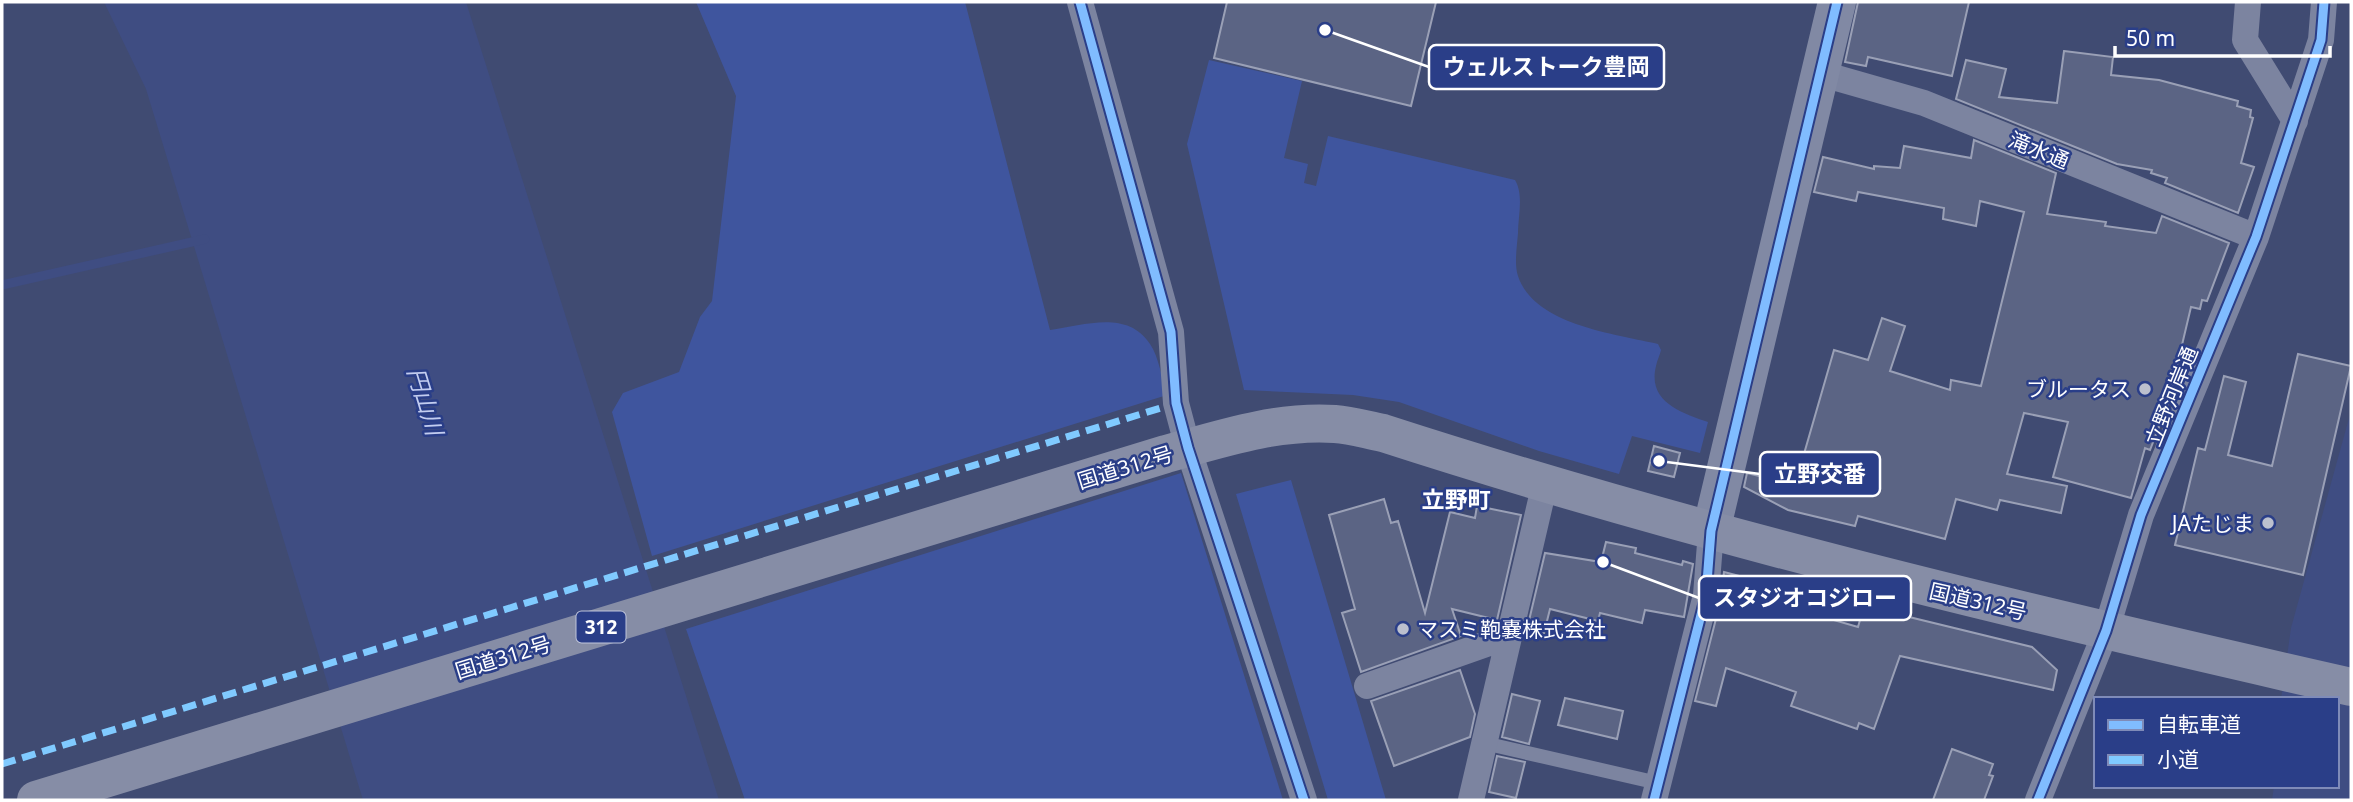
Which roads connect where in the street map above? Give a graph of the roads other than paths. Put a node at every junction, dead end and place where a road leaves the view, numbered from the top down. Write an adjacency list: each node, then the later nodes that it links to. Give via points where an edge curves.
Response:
1 (1080, 2): 8 (street, via 1171,332)
2 (1838, 2): 5 (street)
3 (2248, 2): 6 (street, via 2245,40)
4 (2324, 2): 6 (street, 立野河岸通, via 2321,40)
5 (1819, 73): 7 (street, 滝水通, via 1924,103); 10 (street)
6 (2295, 121): 7 (street, 立野河岸通)
7 (2256, 237): 11 (street, 立野河岸通, via 2141,515)
8 (1177, 451): 9 (highway, 国道312号 / 312, via 1242,433 1335,424 1382,433); 17 (highway, 国道312号 / 312); 18 (street)
9 (1545, 483): 10 (highway, 国道312号 / 312); 12 (street)
10 (1711, 531): 11 (highway, 国道312号 / 312, via 1902,583); 16 (street, via 1706,595)
11 (2106, 631): 14 (highway, 国道312号 / 312); 20 (street, 立野河岸通)
12 (1509, 636): 13 (street); 15 (street)
13 (1367, 686)
14 (2351, 687)
15 (1485, 743): 16 (lane); 19 (street)
16 (1658, 795)
17 (36, 800)
18 (1304, 800)
19 (1471, 800)
20 (2038, 800)

